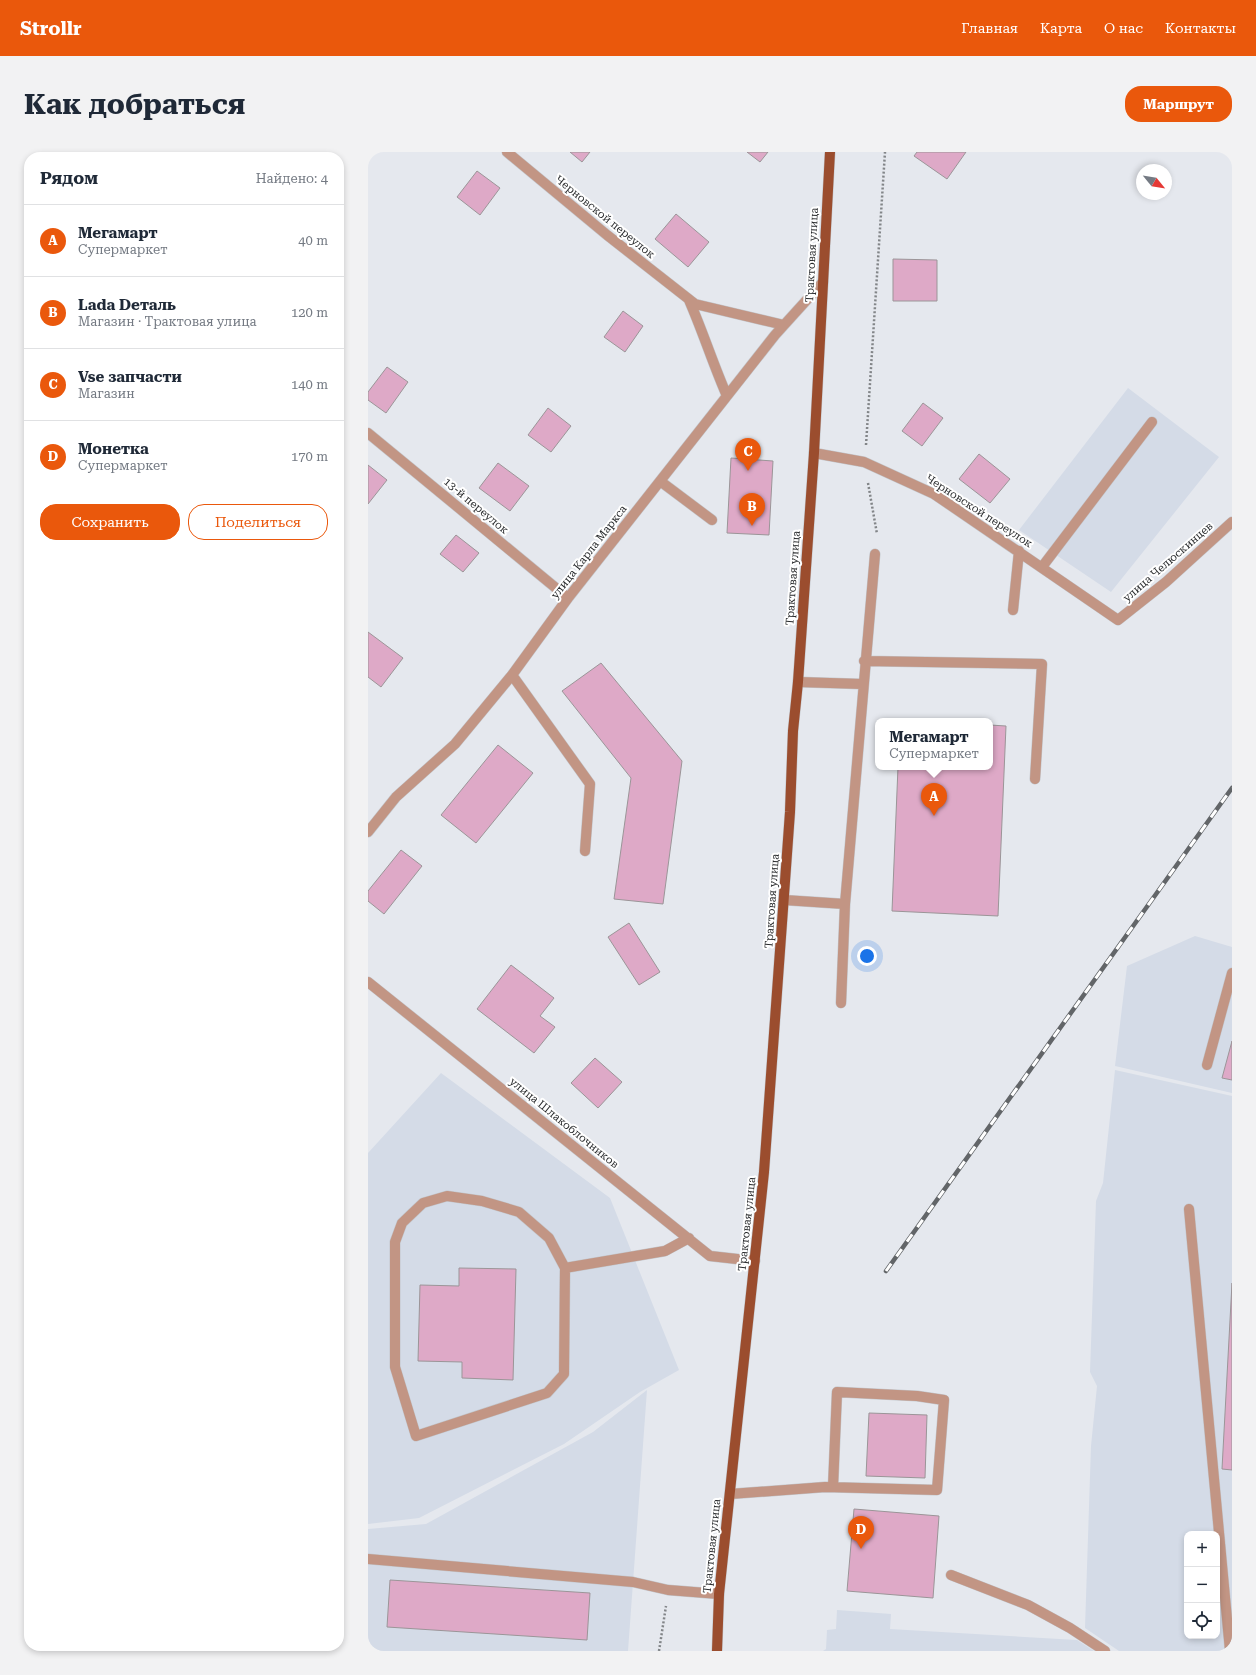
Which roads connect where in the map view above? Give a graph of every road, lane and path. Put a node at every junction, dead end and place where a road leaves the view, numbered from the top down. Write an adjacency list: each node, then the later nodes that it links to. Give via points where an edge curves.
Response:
1 (507, 152): 5 (street, Черновской переулок)
2 (830, 152): 4 (main road, Трактовая улица)
3 (885, 152): 11 (path)
4 (823, 282): 6 (street, улица Карла Маркса); 10 (main road, Трактовая улица)
5 (689, 300): 6 (street, via 695,304); 7 (street)
6 (784, 325): 7 (street, улица Карла Маркса)
7 (727, 396): 12 (street, улица Карла Маркса)
8 (1152, 422): 18 (street)
9 (368, 433): 19 (street, 13-й переулок)
10 (814, 453): 11 (street, Черновской переулок); 24 (main road, Трактовая улица)
11 (864, 462): 15 (path); 16 (street, Черновской переулок, via 934,494)
12 (660, 481): 13 (street); 19 (street, улица Карла Маркса)
13 (712, 520)
14 (1232, 522): 21 (street, улица Челюскинцев, via 1166,582)
15 (877, 534)
16 (1019, 551): 18 (street, Черновской переулок); 20 (street)
17 (875, 554): 22 (street)
18 (1042, 567): 21 (street, Черновской переулок)
19 (568, 598): 23 (street, улица Карла Маркса)
20 (1013, 610)
21 (1118, 620)
22 (864, 661): 25 (street); 26 (street, via 1042,664)
23 (512, 675): 27 (street, улица Карла Маркса, via 455,744 396,797); 28 (street, via 590,784)
24 (798, 682): 25 (street); 29 (main road, Трактовая улица)
25 (862, 684): 30 (street)
26 (1035, 779)
27 (368, 832)
28 (585, 851)
29 (784, 900): 30 (street); 37 (main road, Трактовая улица)
30 (844, 904): 33 (street)
31 (1232, 973): 34 (street)
32 (368, 982): 36 (street, улица Шлакоблочников)
33 (841, 1003)
34 (1207, 1065)
35 (1189, 1209): 48 (street)
36 (689, 1238): 37 (street, улица Шлакоблочников, via 710,1256); 38 (street, via 665,1251)
37 (755, 1261): 40 (main road, Трактовая улица)
38 (565, 1268): 38 (street, via 549,1238 519,1212 482,1201 447,1196 423,1203 402,1223 395,1242 395,1367 416,1436 547,1393 564,1374)
39 (833, 1487): 39 (street, via 937,1490 944,1400 837,1392); 40 (street)
40 (730, 1494): 44 (main road, Трактовая улица)
41 (368, 1559): 43 (street, via 633,1582)
42 (951, 1575): 47 (street, via 1028,1605)
43 (668, 1590): 44 (street); 45 (path)
44 (719, 1594): 46 (main road, Трактовая улица)
45 (659, 1651)
46 (717, 1651)
47 (1105, 1651)
48 (1230, 1651)

